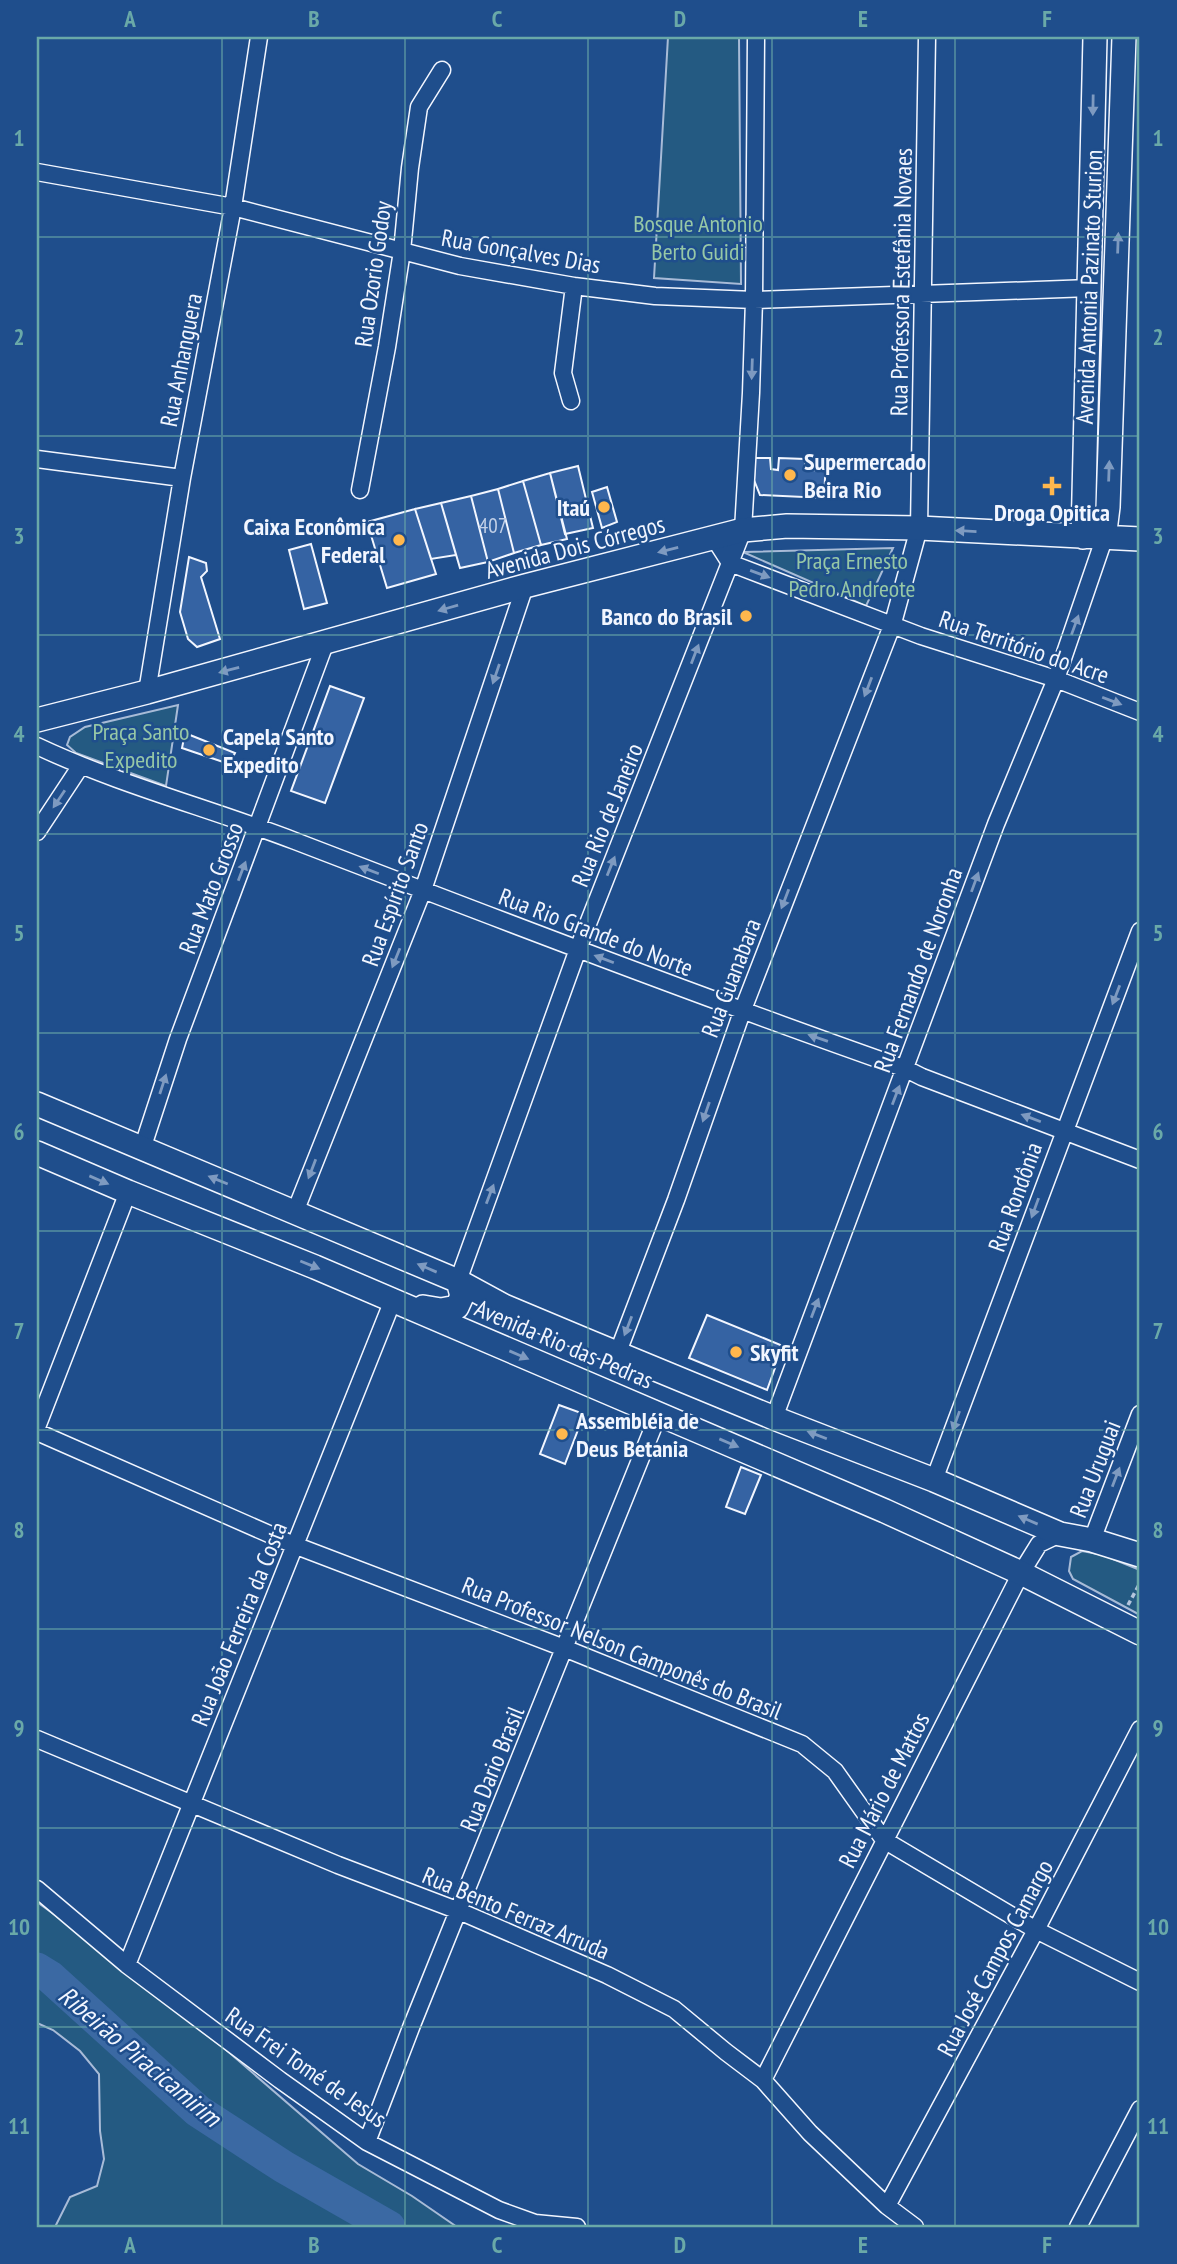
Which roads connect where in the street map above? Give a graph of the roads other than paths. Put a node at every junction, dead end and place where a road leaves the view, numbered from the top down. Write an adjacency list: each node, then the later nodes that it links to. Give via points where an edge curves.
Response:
1 (259, 37): 8 (street, Rua Anhanguera)
2 (756, 37): 13 (street)
3 (927, 37): 12 (street, Rua Professora Estefânia Novaes)
4 (1095, 37): 11 (main road, Avenida Antonia Pazinato Sturion, one-way to 11)
5 (1124, 37): 21 (main road, Avenida Antonia Pazinato Sturion, one-way to 5, via 1108,507)
6 (442, 70): 9 (street, Rua Ozorio Godoy, via 419,107)
7 (37, 172): 8 (street, Rua Gonçalves Dias)
8 (233, 206): 9 (street, Rua Gonçalves Dias); 16 (street, Rua Anhanguera)
9 (402, 251): 10 (street, Rua Gonçalves Dias); 17 (street, Rua Ozorio Godoy)
10 (574, 286): 13 (street, Rua Gonçalves Dias, via 655,296); 14 (street, via 563,373)
11 (1090, 288): 12 (street, Rua Gonçalves Dias); 21 (main road, Avenida Antonia Pazinato Sturion)
12 (923, 293): 13 (street, Rua Gonçalves Dias); 18 (street, Rua Professora Estefânia Novaes)
13 (754, 300): 19 (street, one-way to 19)
14 (571, 401)
15 (37, 459): 16 (street)
16 (182, 478): 28 (street, Rua Anhanguera)
17 (360, 490)
18 (919, 528): 19 (main road, Avenida Dois Córregos); 21 (main road, Avenida Dois Córregos, one-way to 18); 25 (street, Rua Professora Estefânia Novaes)
19 (743, 530): 20 (main road, Avenida Dois Córregos); 23 (street)
20 (714, 538): 23 (street); 24 (main road, Avenida Dois Córregos, one-way to 24)
21 (1093, 538): 22 (main road, Avenida Dois Córregos); 27 (street, Rua Fernando de Noronha, one-way to 21)
22 (1140, 539)
23 (730, 563): 25 (street, Rua Território do Acre, one-way to 25); 37 (street, Rua Rio de Janeiro, one-way to 23)
24 (525, 586): 26 (main road, Avenida Dois Córregos, one-way to 26); 35 (street, Rua Espírito Santo, one-way to 35)
25 (892, 623): 27 (street, Rua Território do Acre); 38 (street, Rua Guanabara, one-way to 38)
26 (325, 644): 28 (main road, Avenida Dois Córregos, one-way to 28); 33 (street, Rua Mato Grosso)
27 (1056, 680): 29 (street, Rua Território do Acre, one-way to 29); 39 (street, Rua Fernando de Noronha, one-way to 27, via 996,824)
28 (147, 692): 30 (main road, Avenida Dois Córregos)
29 (1140, 712)
30 (37, 719)
31 (37, 746): 32 (street, Rua Rio Grande do Norte)
32 (80, 767): 33 (street, Rua Rio Grande do Norte); 34 (street, one-way to 34)
33 (258, 827): 35 (street, Rua Rio Grande do Norte, one-way to 33); 42 (street, Rua Mato Grosso, one-way to 33)
34 (37, 832)
35 (423, 890): 37 (street, Rua Rio Grande do Norte); 46 (street, Rua Espírito Santo, one-way to 46)
36 (1140, 931): 41 (street, Rua Rondônia, one-way to 41)
37 (579, 949): 38 (street, Rua Rio Grande do Norte, one-way to 37); 47 (street, Rua Rio de Janeiro, one-way to 37)
38 (742, 1012): 39 (street, Rua Rio Grande do Norte, one-way to 38); 49 (street, Rua Guanabara, one-way to 49)
39 (906, 1069): 41 (street, Rua Rio Grande do Norte, one-way to 39); 52 (street, Rua Fernando de Noronha, one-way to 39)
40 (37, 1104): 42 (main road, Avenida Rio das Pedras)
41 (1064, 1131): 44 (street, Rua Rio Grande do Norte); 54 (street, Rua Rondônia, one-way to 54)
42 (142, 1149): 46 (main road, Avenida Rio das Pedras, one-way to 42)
43 (37, 1153): 45 (main road, Avenida Rio das Pedras, one-way to 45)
44 (1140, 1160)
45 (128, 1192): 48 (main road, Avenida Rio das Pedras, one-way to 48); 53 (street)
46 (295, 1212): 47 (main road, Avenida Rio das Pedras, one-way to 46)
47 (458, 1281): 48 (main road, via 463,1296 450,1310); 49 (main road, Avenida Rio das Pedras, via 504,1306)
48 (393, 1300): 50 (main road, Avenida Rio das Pedras, one-way to 50); 57 (street, Rua João Ferreira da Costa)
49 (618, 1352): 52 (main road, Avenida Rio das Pedras)
50 (659, 1413): 59 (main road, Avenida Rio das Pedras, one-way to 59); 61 (street, Rua Dario Brasil)
51 (1140, 1414): 56 (street, Rua Uruguai, one-way to 51)
52 (774, 1418): 54 (main road, Avenida Rio das Pedras, one-way to 52)
53 (37, 1430): 57 (street, Rua Professor Nelson Camponês do Brasil)
54 (934, 1480): 55 (main road, Avenida Rio das Pedras, one-way to 54)
55 (1060, 1534): 56 (main road, Avenida Rio das Pedras); 59 (street, Rua Mário de Mattos, via 1040,1544)
56 (1092, 1540): 58 (main road, Avenida Rio das Pedras)
57 (294, 1545): 61 (street, Rua Professor Nelson Camponês do Brasil); 64 (street, Rua João Ferreira da Costa)
58 (1140, 1555)
59 (1021, 1573): 60 (main road, Avenida Rio das Pedras); 65 (street, Rua Mário de Mattos)
60 (1140, 1633)
61 (565, 1648): 65 (street, Rua Professor Nelson Camponês do Brasil, via 802,1744 835,1770); 67 (street, Rua Dario Brasil)
62 (1140, 1729): 68 (street, Rua José Campos Camargo)
63 (37, 1740): 64 (street, Rua Bento Ferraz Arruda)
64 (192, 1804): 67 (street, Rua Bento Ferraz Arruda); 69 (street, Rua João Ferreira da Costa)
65 (884, 1840): 68 (street, Rua Professor Nelson Camponês do Brasil); 71 (street, Rua Mário de Mattos)
66 (37, 1889): 69 (street, Rua Frei Tomé de Jesus)
67 (459, 1911): 71 (street, Rua Bento Ferraz Arruda, via 674,2009); 73 (street, Rua Dario Brasil)
68 (1037, 1930): 70 (street, Rua Professor Nelson Camponês do Brasil); 74 (street, Rua José Campos Camargo)
69 (127, 1965): 73 (street, Rua Frei Tomé de Jesus)
70 (1140, 1982)
71 (763, 2080): 74 (street, Rua Bento Ferraz Arruda, via 810,2133)
72 (1140, 2109): 77 (street)
73 (368, 2142): 76 (street, Rua Frei Tomé de Jesus, via 499,2210 535,2223)
74 (887, 2206): 75 (street, Rua Bento Ferraz Arruda)
75 (903, 2225)
76 (577, 2227)
77 (1078, 2227)

